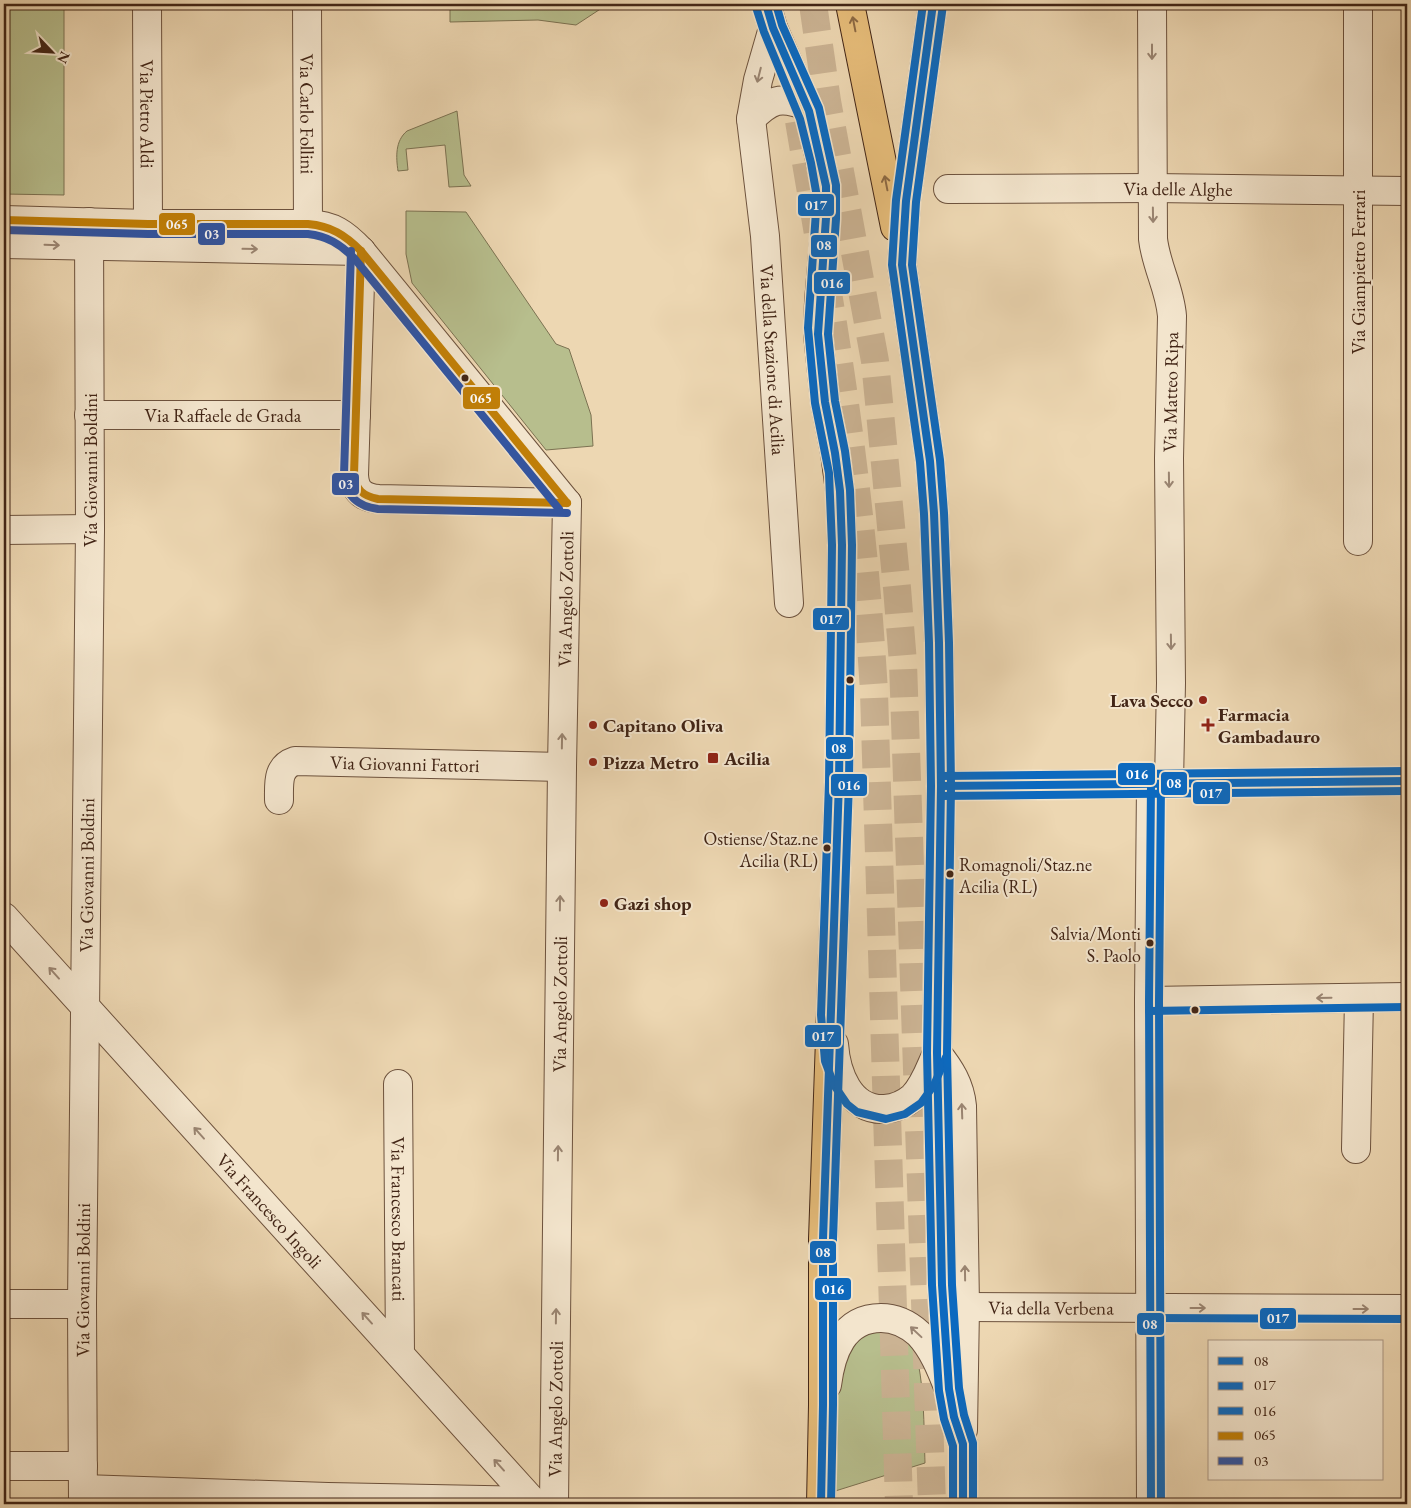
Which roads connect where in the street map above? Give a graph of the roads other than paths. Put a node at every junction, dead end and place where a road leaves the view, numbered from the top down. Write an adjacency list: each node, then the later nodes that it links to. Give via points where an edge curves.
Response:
1 (147, 4): 15 (street, Via Pietro Aldi)
2 (307, 4): 16 (street, Via Carlo Follini)
3 (850, 4): 20 (main road, one-way to 3)
4 (933, 4): 20 (main road, via 906,201)
5 (1152, 4): 10 (street, Via Matteo Ripa, one-way to 10)
6 (1358, 4): 13 (street, Via Giampietro Ferrari)
7 (769, 16): 8 (main road); 9 (street, Via della Stazione di Acilia, one-way to 9)
8 (807, 106): 9 (street, via 776,100); 38 (main road, via 826,186 818,327 825,402 839,472 842,545 839,782)
9 (751, 119): 27 (street, Via della Stazione di Acilia, via 765,236)
10 (1152, 188): 11 (street, Via delle Alghe); 13 (street, Via delle Alghe); 30 (street, Via Matteo Ripa, one-way to 30, via 1155,254 1169,293 1172,316 1169,458 1171,673)
11 (948, 189)
12 (1407, 191): 13 (street, Via delle Alghe)
13 (1358, 192): 26 (street, Via Giampietro Ferrari)
14 (4, 220): 17 (street)
15 (148, 224): 16 (street); 17 (street)
16 (308, 224): 19 (street, via 324,225 338,231)
17 (89, 234): 18 (street, one-way to 17); 19 (street, one-way to 19); 21 (street, Via Giovanni Boldini)
18 (4, 244)
19 (361, 252): 22 (street); 23 (street)
20 (902, 265): 31 (main road, via 934,504)
21 (89, 415): 22 (street, Via Raffaele de Grada); 24 (street, Via Giovanni Boldini)
22 (356, 415): 23 (street, via 354,482 358,492 365,496 378,499)
23 (567, 503): 28 (street, Via Angelo Zottoli, one-way to 23)
24 (90, 529): 25 (street); 37 (street, Via Giovanni Boldini)
25 (4, 530)
26 (1358, 541)
27 (789, 603)
28 (562, 767): 32 (street, Via Giovanni Fattori, via 295,761 285,766 280,775); 54 (street, Via Angelo Zottoli, one-way to 28)
29 (1407, 781): 30 (street)
30 (1160, 784): 31 (street); 36 (street, Via Matteo Ripa)
31 (941, 786): 39 (main road)
32 (279, 800)
33 (4, 917): 37 (street, Via Francesco Ingoli, one-way to 33)
34 (1407, 997): 35 (street)
35 (1359, 998): 36 (street, one-way to 36); 41 (street)
36 (1149, 1001): 45 (street, Via Matteo Ripa)
37 (85, 1007): 43 (street, Via Giovanni Boldini); 47 (street, Via Francesco Ingoli, one-way to 37)
38 (831, 1015): 39 (street, via 839,1072 854,1097 869,1106 886,1108 907,1101 920,1088); 49 (main road, via 823,1239)
39 (937, 1053): 44 (street, one-way to 39, via 962,1106 957,1084); 48 (main road, via 942,1285)
40 (398, 1084): 47 (street, Via Francesco Brancati)
41 (1356, 1149)
42 (4, 1304): 43 (street)
43 (82, 1304): 52 (street, Via Giovanni Boldini)
44 (965, 1307): 45 (street, Via della Verbena); 50 (street)
45 (1149, 1308): 46 (street, Via della Verbena, one-way to 46); 57 (street, Via Matteo Ripa)
46 (1407, 1309)
47 (400, 1354): 54 (street, Via Francesco Ingoli, one-way to 47)
48 (949, 1389): 49 (street, one-way to 49, via 930,1349 912,1328 890,1318 870,1319 849,1330 838,1346); 50 (main road)
49 (823, 1404): 55 (main road)
50 (963, 1444): 56 (main road)
51 (4, 1466): 52 (street)
52 (83, 1486): 53 (street)
53 (328, 1501): 54 (street)
54 (538, 1503)
55 (821, 1504)
56 (964, 1504)
57 (1151, 1504)

